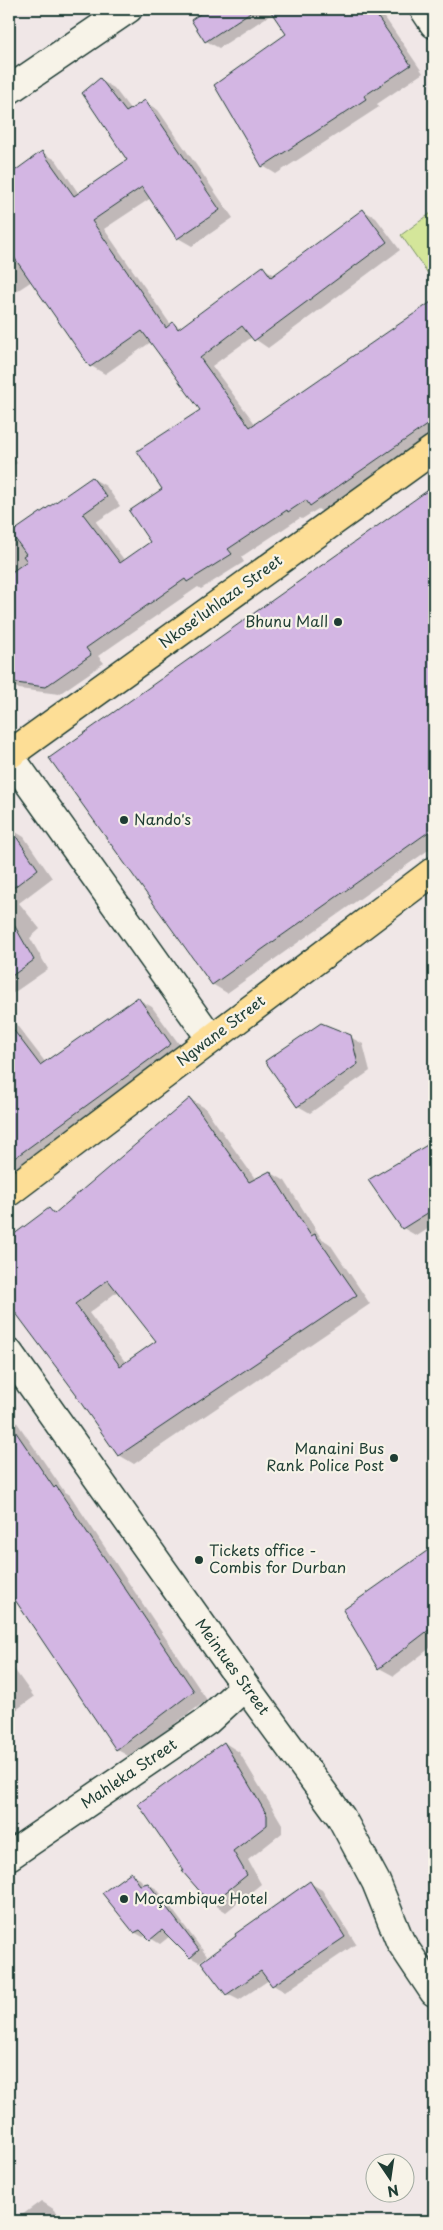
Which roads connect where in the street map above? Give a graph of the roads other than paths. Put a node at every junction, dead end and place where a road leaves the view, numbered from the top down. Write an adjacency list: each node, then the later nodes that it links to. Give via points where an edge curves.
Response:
1 (128, 9): 4 (street)
2 (424, 9): 3 (street)
3 (434, 24)
4 (9, 90)
5 (434, 449): 6 (main road, Nkose'luhlaza Street)
6 (9, 755): 8 (street)
7 (434, 871): 8 (main road, Ngwane Street)
8 (211, 1039): 9 (main road, Ngwane Street)
9 (9, 1192)
10 (9, 1353): 11 (street, Meintues Street)
11 (245, 1686): 12 (street, Mahleka Street, via 208,1721); 13 (street, Meintues Street, via 341,1817 376,1882 400,1941)
12 (9, 1856)
13 (434, 1992)

